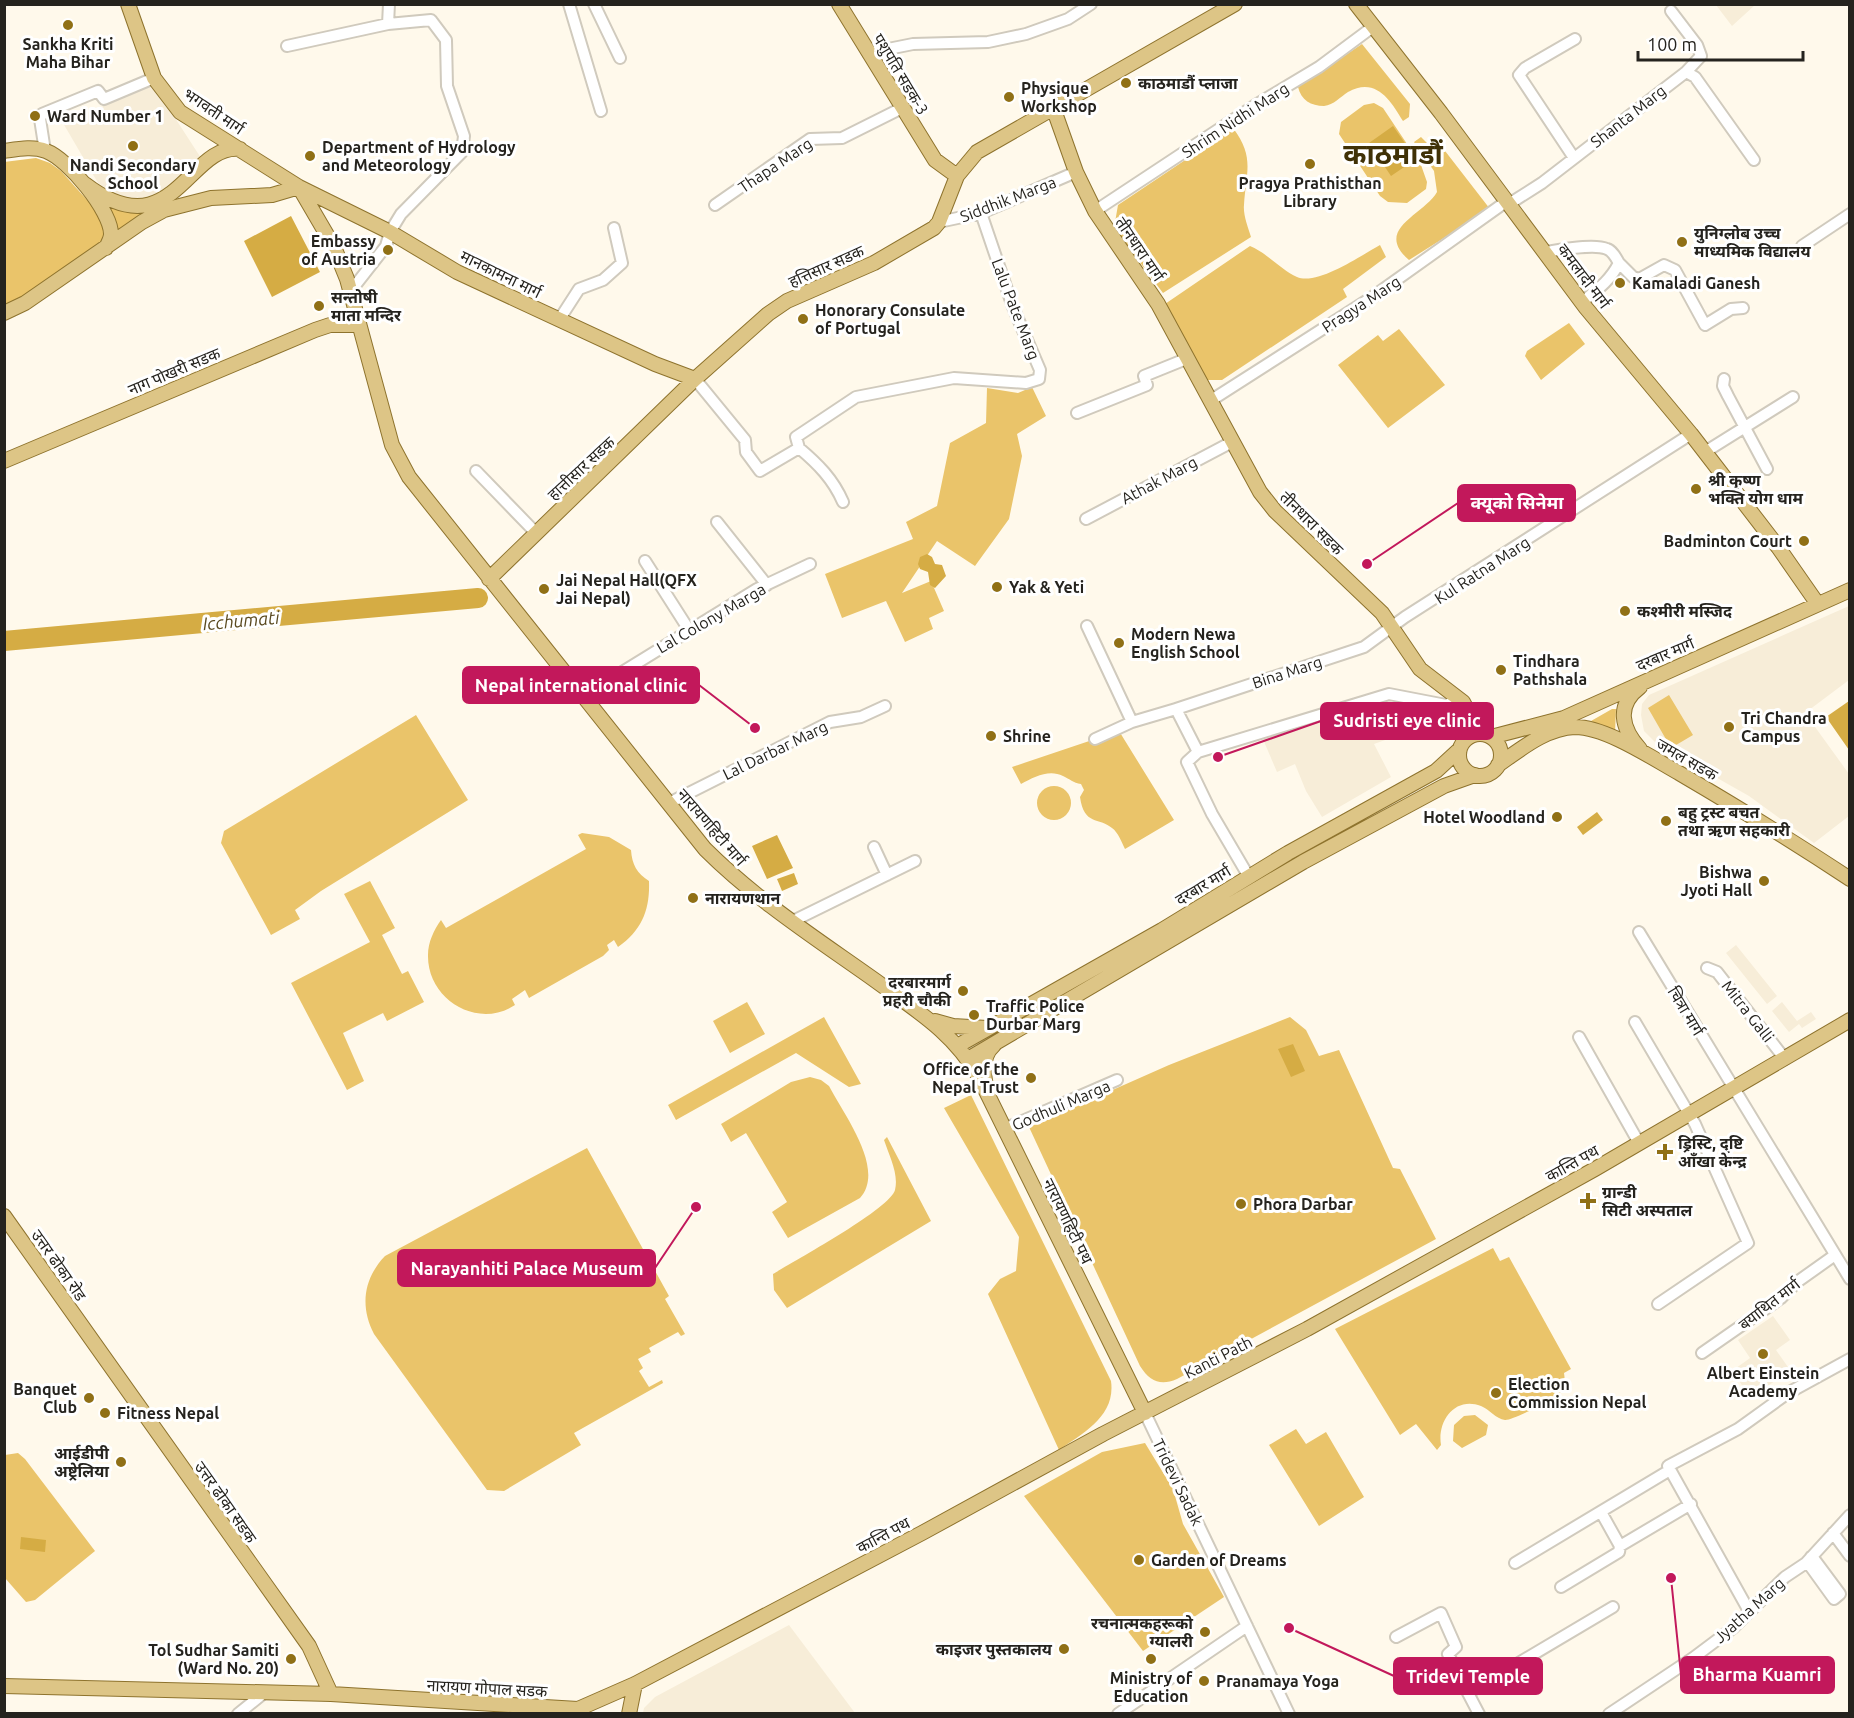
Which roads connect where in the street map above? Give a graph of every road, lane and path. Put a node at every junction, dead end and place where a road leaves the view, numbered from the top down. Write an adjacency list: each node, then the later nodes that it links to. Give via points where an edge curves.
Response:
1 (128, 4): 17 (main road, भगवती मार्ग)
2 (389, 4): 10 (street)
3 (569, 4): 20 (street)
4 (594, 4): 15 (street)
5 (839, 4): 14 (main road, पशुपति सडक-3)
6 (1091, 4): 14 (street, via 1068,19 1026,34 988,42 913,44)
7 (1235, 4): 19 (main road)
8 (1356, 4): 11 (main road, कमलादी मार्ग)
9 (1671, 11): 16 (street, Shanta Marg, via 1701,56)
10 (388, 24): 13 (street); 38 (street, via 431,20 446,40 447,86 464,136 462,152 408,206)
11 (1374, 26): 30 (main road, कमलादी मार्ग); 33 (street, Shrim Nidhi Marg, via 1319,67)
12 (1575, 39): 24 (street, via 1519,75)
13 (287, 46)
14 (868, 53): 18 (main road, पशुपति सडक-3)
15 (620, 58)
16 (1686, 72): 24 (street, Shanta Marg); 25 (street, via 1695,76)
17 (154, 78): 21 (main road, भगवती मार्ग, via 180,112); 23 (street, via 104,99 98,91 42,114)
18 (902, 108): 27 (main road, पशुपति सडक-3, via 935,160); 32 (street, Thapa Marg, via 842,138 810,139)
19 (1054, 110): 26 (main road, तीनधारा मार्ग); 27 (main road, via 977,152)
20 (601, 111)
21 (240, 149): 29 (main road, भगवती मार्ग); 31 (main road, via 230,148 212,156)
22 (4, 151): 23 (main road)
23 (45, 151): 28 (main road, via 64,161)
24 (1574, 158): 30 (street, Shanta Marg)
25 (1754, 160)
26 (1076, 172): 33 (main road, तीनधारा मार्ग); 34 (street, Siddhik Marga)
27 (957, 176): 36 (main road)
28 (85, 184): 31 (main road, via 117,203); 40 (main road, via 109,226 111,238)
29 (299, 187): 31 (main road, via 285,193); 38 (main road, मानकामना मार्ग); 43 (main road, नारायणहिटी मार्ग, via 334,247)
30 (1508, 202): 41 (main road, कमलादी मार्ग); 53 (street, Pragya Marg, via 1380,292)
31 (168, 203): 40 (main road)
32 (715, 205)
33 (1095, 211): 49 (main road, तीनधारा मार्ग, via 1158,304)
34 (981, 213): 36 (street, Siddhik Marga); 58 (street, Lalu Pate Marg, via 1013,307 1040,370 1039,379 1026,383 954,378 856,397 796,437)
35 (1850, 214): 39 (street)
36 (939, 222): 51 (main road, हत्तिसार सडक, via 900,249 781,305)
37 (615, 228): 47 (street, via 622,263 603,280 579,289)
38 (390, 232): 43 (street, via 386,246); 47 (main road, मानकामना मार्ग, via 457,272)
39 (1802, 246)
40 (106, 248): 46 (main road, via 26,303)
41 (1545, 252): 42 (street, via 1607,248); 44 (main road, कमलादी मार्ग)
42 (1619, 263): 44 (street, via 1607,283); 45 (street, via 1639,279 1664,265 1675,270 1705,325 1724,312)
43 (350, 292): 48 (main road, नारायणहिटी मार्ग)
44 (1581, 302): 56 (main road, कमलादी मार्ग)
45 (1743, 308)
46 (4, 313)
47 (559, 320): 51 (main road, मानकामना मार्ग)
48 (358, 325): 60 (main road, नाग पोखरी सडक, via 330,325 304,334); 69 (main road, नारायणहिटी मार्ग, via 392,445 410,477)
49 (1186, 358): 53 (main road, तीनधारा मार्ग); 54 (street, via 1144,376 1147,386)
50 (1724, 379): 55 (street, via 1723,387)
51 (695, 380): 58 (street, Lalu Pate Marg, via 745,440 746,452 760,471); 66 (main road, हात्तीसार सडक)
52 (1793, 397): 55 (street)
53 (1210, 401): 57 (main road, तीनधारा सडक)
54 (1077, 414)
55 (1744, 428): 59 (street); 61 (street)
56 (1691, 434): 59 (main road, कमलादी मार्ग); 74 (street, Kul Ratna Marg, via 1405,617)
57 (1232, 442): 64 (street, Athak Marg); 74 (main road, तीनधारा सडक, via 1271,506)
58 (799, 448): 63 (street, via 819,465)
59 (1705, 452): 72 (main road, कमलादी मार्ग)
60 (4, 461)
61 (1767, 469)
62 (476, 471): 66 (street)
63 (843, 502)
64 (1086, 519)
65 (717, 522): 70 (street)
66 (536, 533): 69 (main road, हात्तीसार सडक)
67 (645, 561): 75 (street)
68 (810, 564): 70 (street, Lal Colony Marga)
69 (489, 579): 77 (main road, नारायणहिटी मार्ग)
70 (767, 585): 75 (street, Lal Colony Marga)
71 (1850, 590): 72 (main road, दरबार मार्ग)
72 (1817, 603): 76 (main road, दरबार मार्ग)
73 (1087, 626): 81 (street)
74 (1394, 628): 78 (main road, तीनधारा सडक, via 1420,669); 80 (street, Bina Marg, via 1364,647)
75 (688, 630): 77 (street, Lal Colony Marga)
76 (1651, 678): 82 (main road, दरबार मार्ग, via 1564,718); 86 (main road, via 1627,698 1623,714 1628,734)
77 (585, 695): 89 (main road, नारायणहिटी मार्ग)
78 (1461, 700): 84 (main road, via 1471,717); 85 (street, via 1446,705 1384,695)
79 (885, 706): 89 (street, Lal Darbar Marg, via 861,717 830,722)
80 (1176, 709): 81 (street, Bina Marg); 85 (street)
81 (1132, 722): 83 (street, Bina Marg)
82 (1491, 737): 84 (main road, via 1480,734); 87 (main road, via 1501,753)
83 (1095, 739)
84 (1463, 745): 88 (main road, via 1464,768); 93 (main road, दरबार मार्ग, via 1436,771)
85 (1197, 752): 93 (street, via 1187,762)
86 (1642, 752): 87 (main road, जमल सडक, via 1589,728 1575,727 1550,732); 94 (main road, जमल सडक, via 1774,829)
87 (1498, 765): 88 (main road, via 1486,775)
88 (1475, 775): 103 (main road, दरबार मार्ग, via 1444,786 1303,862)
89 (669, 803): 95 (main road, नारायणहिटी मार्ग, via 705,849 737,881)
90 (874, 847): 92 (street)
91 (915, 861): 92 (street)
92 (887, 875): 95 (street)
93 (1249, 877): 101 (main road, दरबार मार्ग)
94 (1850, 879)
95 (793, 921): 98 (main road, नारायणहिटी मार्ग)
96 (1639, 932): 108 (street, चित्रा मार्ग)
97 (1707, 968): 106 (street, Mitra Galli, via 1717,972)
98 (927, 1019): 101 (main road, via 953,1026); 104 (main road, नारायणहिटी मार्ग)
99 (1850, 1020): 106 (main road, कान्ति पथ)
100 (1635, 1022): 110 (street)
101 (988, 1028): 104 (main road, दरबार मार्ग)
102 (1579, 1037): 112 (street)
103 (998, 1042): 105 (main road, दरबार मार्ग); 109 (main road, via 989,1049 985,1061)
104 (959, 1045): 105 (main road, नारायणहिटी पथ)
105 (968, 1059): 109 (main road, नारायणहिटी पथ)
106 (1785, 1059): 108 (main road, कान्ति पथ)
107 (1117, 1080): 111 (street, Godhuli Marga)
108 (1733, 1089): 110 (main road, कान्ति पथ); 114 (street)
109 (990, 1099): 111 (main road, नारायणहिटी पथ)
110 (1690, 1114): 112 (main road, कान्ति पथ); 116 (street, via 1748,1243)
111 (1004, 1129): 121 (main road, नारायणहिटी पथ)
112 (1639, 1143): 117 (main road, कान्ति पथ)
113 (4, 1216): 118 (main road, उत्तर ढोका रोड)
114 (1835, 1255): 115 (street); 119 (street, बयाथित मार्ग)
115 (1850, 1279)
116 (1658, 1304)
117 (1307, 1329): 121 (main road, Kanti Path)
118 (86, 1333): 140 (main road, उत्तर ढोका सडक, via 309,1646)
119 (1702, 1353)
120 (1850, 1359): 122 (street, via 1788,1394 1738,1429 1668,1466)
121 (1145, 1413): 134 (street, Tridevi Sadak); 136 (main road, कान्ति पथ)
122 (1670, 1470): 123 (street); 124 (street)
123 (1691, 1504): 127 (street); 133 (street)
124 (1601, 1512): 127 (street); 129 (street)
125 (1850, 1515): 126 (street, Jyatha Marg)
126 (1833, 1533): 128 (street); 133 (street, Jyatha Marg, via 1811,1558)
127 (1620, 1546): 130 (street, via 1619,1552)
128 (1850, 1556)
129 (1515, 1563)
130 (1561, 1587)
131 (1746, 1594): 133 (street)
132 (1613, 1607): 139 (street)
133 (1753, 1608): 147 (street, Jyatha Marg, via 1693,1658)
134 (1247, 1626): 144 (street); 145 (street, Tridevi Sadak)
135 (1396, 1637): 139 (street, via 1441,1613 1456,1647 1448,1654)
136 (635, 1684): 141 (main road, नारायण गोपाल सडक); 143 (main road)
137 (4, 1686): 138 (main road, नारायण गोपाल सडक)
138 (265, 1692): 140 (main road, नारायण गोपाल सडक); 142 (street)
139 (1468, 1693): 146 (street)
140 (332, 1694): 141 (main road, नारायण गोपाल सडक)
141 (580, 1711)
142 (238, 1713)
143 (629, 1713)
144 (1118, 1713)
145 (1289, 1713)
146 (1479, 1713)
147 (1609, 1713)

